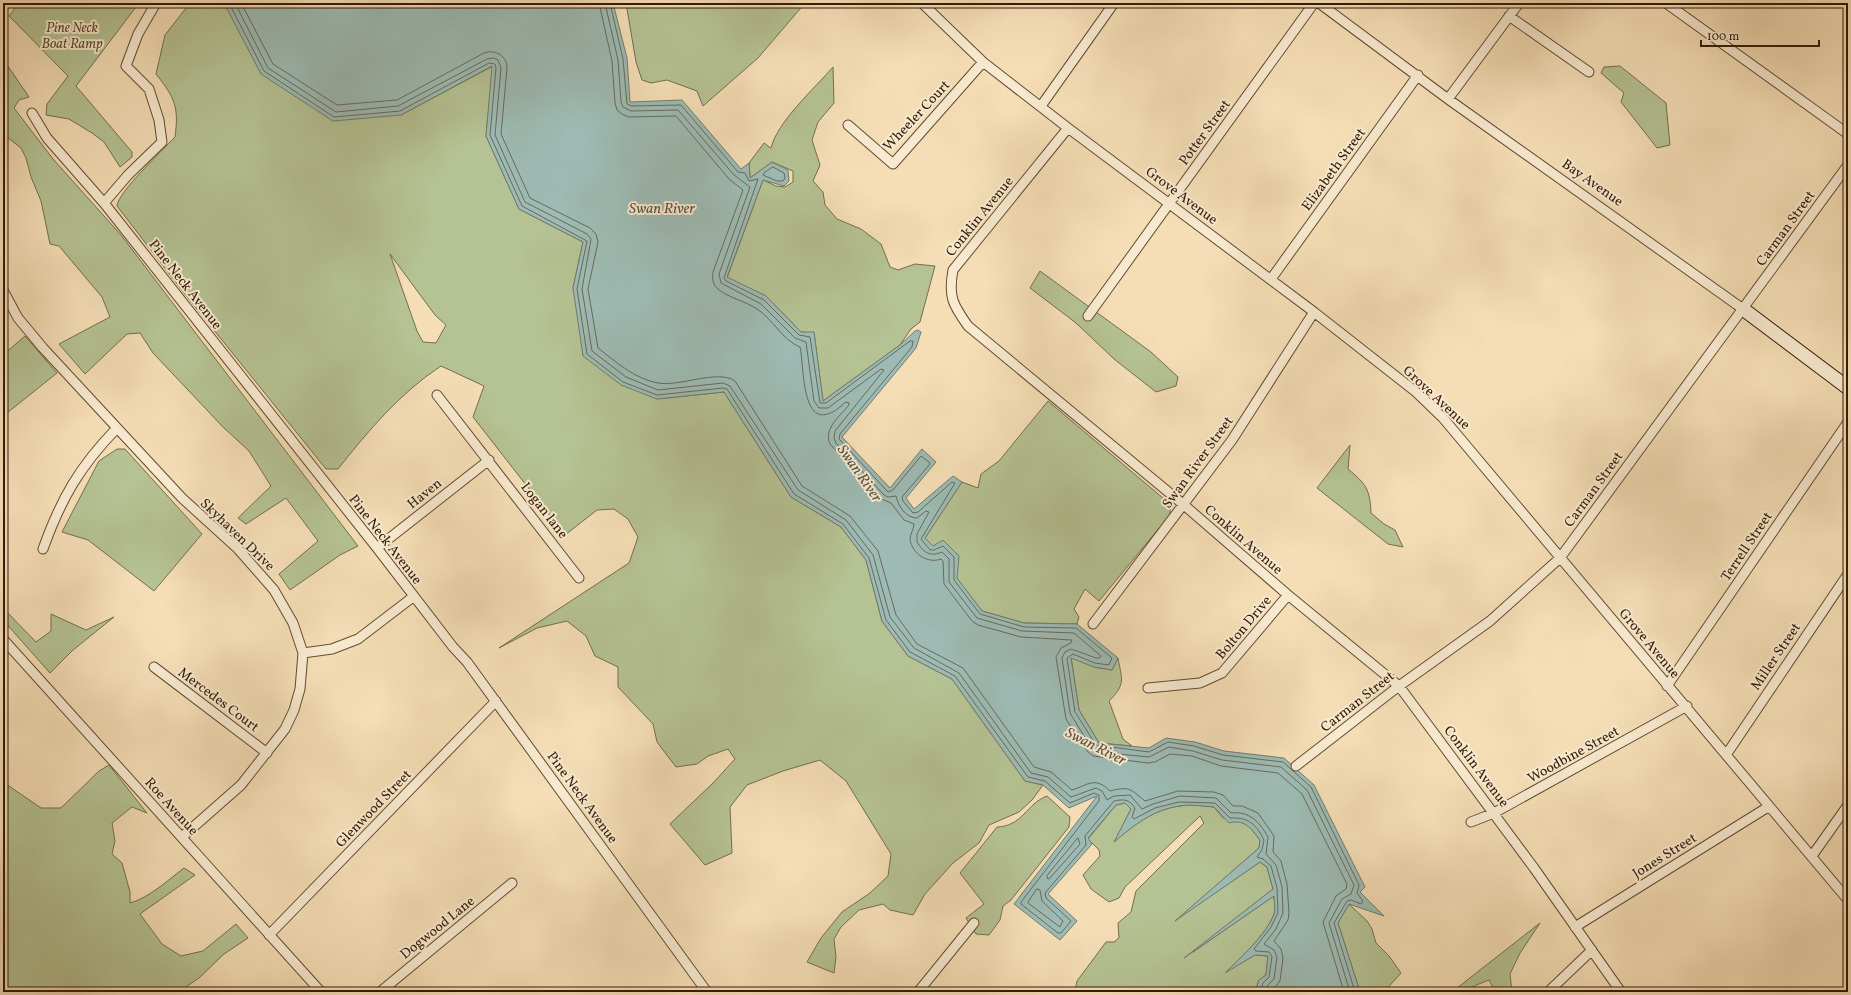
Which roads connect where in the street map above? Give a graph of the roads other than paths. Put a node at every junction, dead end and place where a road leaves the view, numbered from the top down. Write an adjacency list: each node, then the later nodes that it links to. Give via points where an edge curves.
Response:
1 (156, 3): 19 (street, via 138,34 126,66 149,89 159,120 162,142 128,174)
2 (922, 3): 9 (street, Grove Avenue)
3 (1114, 3): 13 (street)
4 (1314, 3): 20 (street, Potter Street)
5 (1319, 3): 11 (street, Bay Avenue)
6 (1519, 3): 8 (street)
7 (1666, 3): 17 (street)
8 (1509, 16): 10 (street); 12 (street)
9 (983, 62): 13 (street, Grove Avenue); 15 (street, Wheeler Court, via 893,164)
10 (1589, 72)
11 (1418, 75): 12 (street, Bay Avenue); 21 (street, Elizabeth Street)
12 (1448, 99): 23 (street, Bay Avenue)
13 (1041, 106): 16 (street, Grove Avenue)
14 (32, 113): 19 (street, Pine Neck Avenue, via 47,138)
15 (848, 125)
16 (1068, 128): 20 (street, Grove Avenue); 31 (street, Conklin Avenue, via 953,270 950,294 955,308 968,326)
17 (1848, 134)
18 (1848, 165): 23 (street, Carman Street)
19 (104, 203): 32 (street, Pine Neck Avenue)
20 (1169, 204): 21 (street, Grove Avenue); 25 (street, Potter Street)
21 (1271, 279): 24 (street, Grove Avenue)
22 (3, 290): 29 (street, Skyhaven Drive, via 18,318)
23 (1743, 309): 26 (street, Bay Avenue); 34 (street, Carman Street)
24 (1314, 312): 31 (street, Swan River Street, via 1232,440); 34 (street, Grove Avenue, via 1416,392 1443,418)
25 (1088, 316)
26 (1848, 388)
27 (437, 395): 30 (street, Logan lane)
28 (1848, 422): 44 (street, Terrell Street)
29 (117, 428): 33 (street, via 96,450 69,489); 41 (street, Skyhaven Drive, via 182,498 238,549 274,590 293,623)
30 (488, 460): 32 (street, Haven); 36 (street, Logan lane)
31 (1184, 505): 37 (street, Conklin Avenue); 39 (street, Swan River Street)
32 (377, 548): 38 (street, Pine Neck Avenue)
33 (43, 549)
34 (1560, 558): 43 (street, Carman Street, via 1490,621); 44 (street, Grove Avenue)
35 (1848, 574): 49 (street, Miller Street)
36 (579, 578)
37 (1288, 596): 43 (street, Conklin Avenue); 45 (street, Bolton Drive, via 1222,673 1200,683)
38 (413, 597): 41 (street, via 358,639 332,649); 46 (street, Pine Neck Avenue)
39 (1093, 624)
40 (3, 639): 55 (street, Roe Avenue)
41 (303, 653): 48 (street, Skyhaven Drive, via 300,689 294,710 285,729)
42 (154, 667): 48 (street, Mercedes Court)
43 (1399, 686): 50 (street, Carman Street); 53 (street, Conklin Avenue)
44 (1667, 686): 47 (street, Grove Avenue)
45 (1148, 688)
46 (496, 701): 61 (street, Glenwood Street); 65 (street, Pine Neck Avenue)
47 (1687, 706): 49 (street, Grove Avenue); 53 (street, Woodbine Street)
48 (267, 753): 55 (street, Skyhaven Drive, via 241,785)
49 (1726, 755): 52 (street, Grove Avenue)
50 (1296, 766)
51 (1848, 805): 56 (street)
52 (1768, 807): 56 (street, Grove Avenue); 60 (street, Jones Street)
53 (1494, 813): 54 (street, Woodbine Street); 60 (street, Conklin Avenue)
54 (1471, 822)
55 (182, 837): 61 (street, Roe Avenue)
56 (1812, 856): 58 (street, Grove Avenue)
57 (512, 883): 64 (street, Dogwood Lane)
58 (1848, 900)
59 (974, 923): 66 (street)
60 (1575, 927): 62 (street, Conklin Avenue)
61 (269, 935): 63 (street, Roe Avenue)
62 (1592, 950): 67 (street); 68 (street, Conklin Avenue)
63 (321, 992)
64 (380, 992)
65 (706, 992)
66 (918, 992)
67 (1548, 992)
68 (1621, 992)

